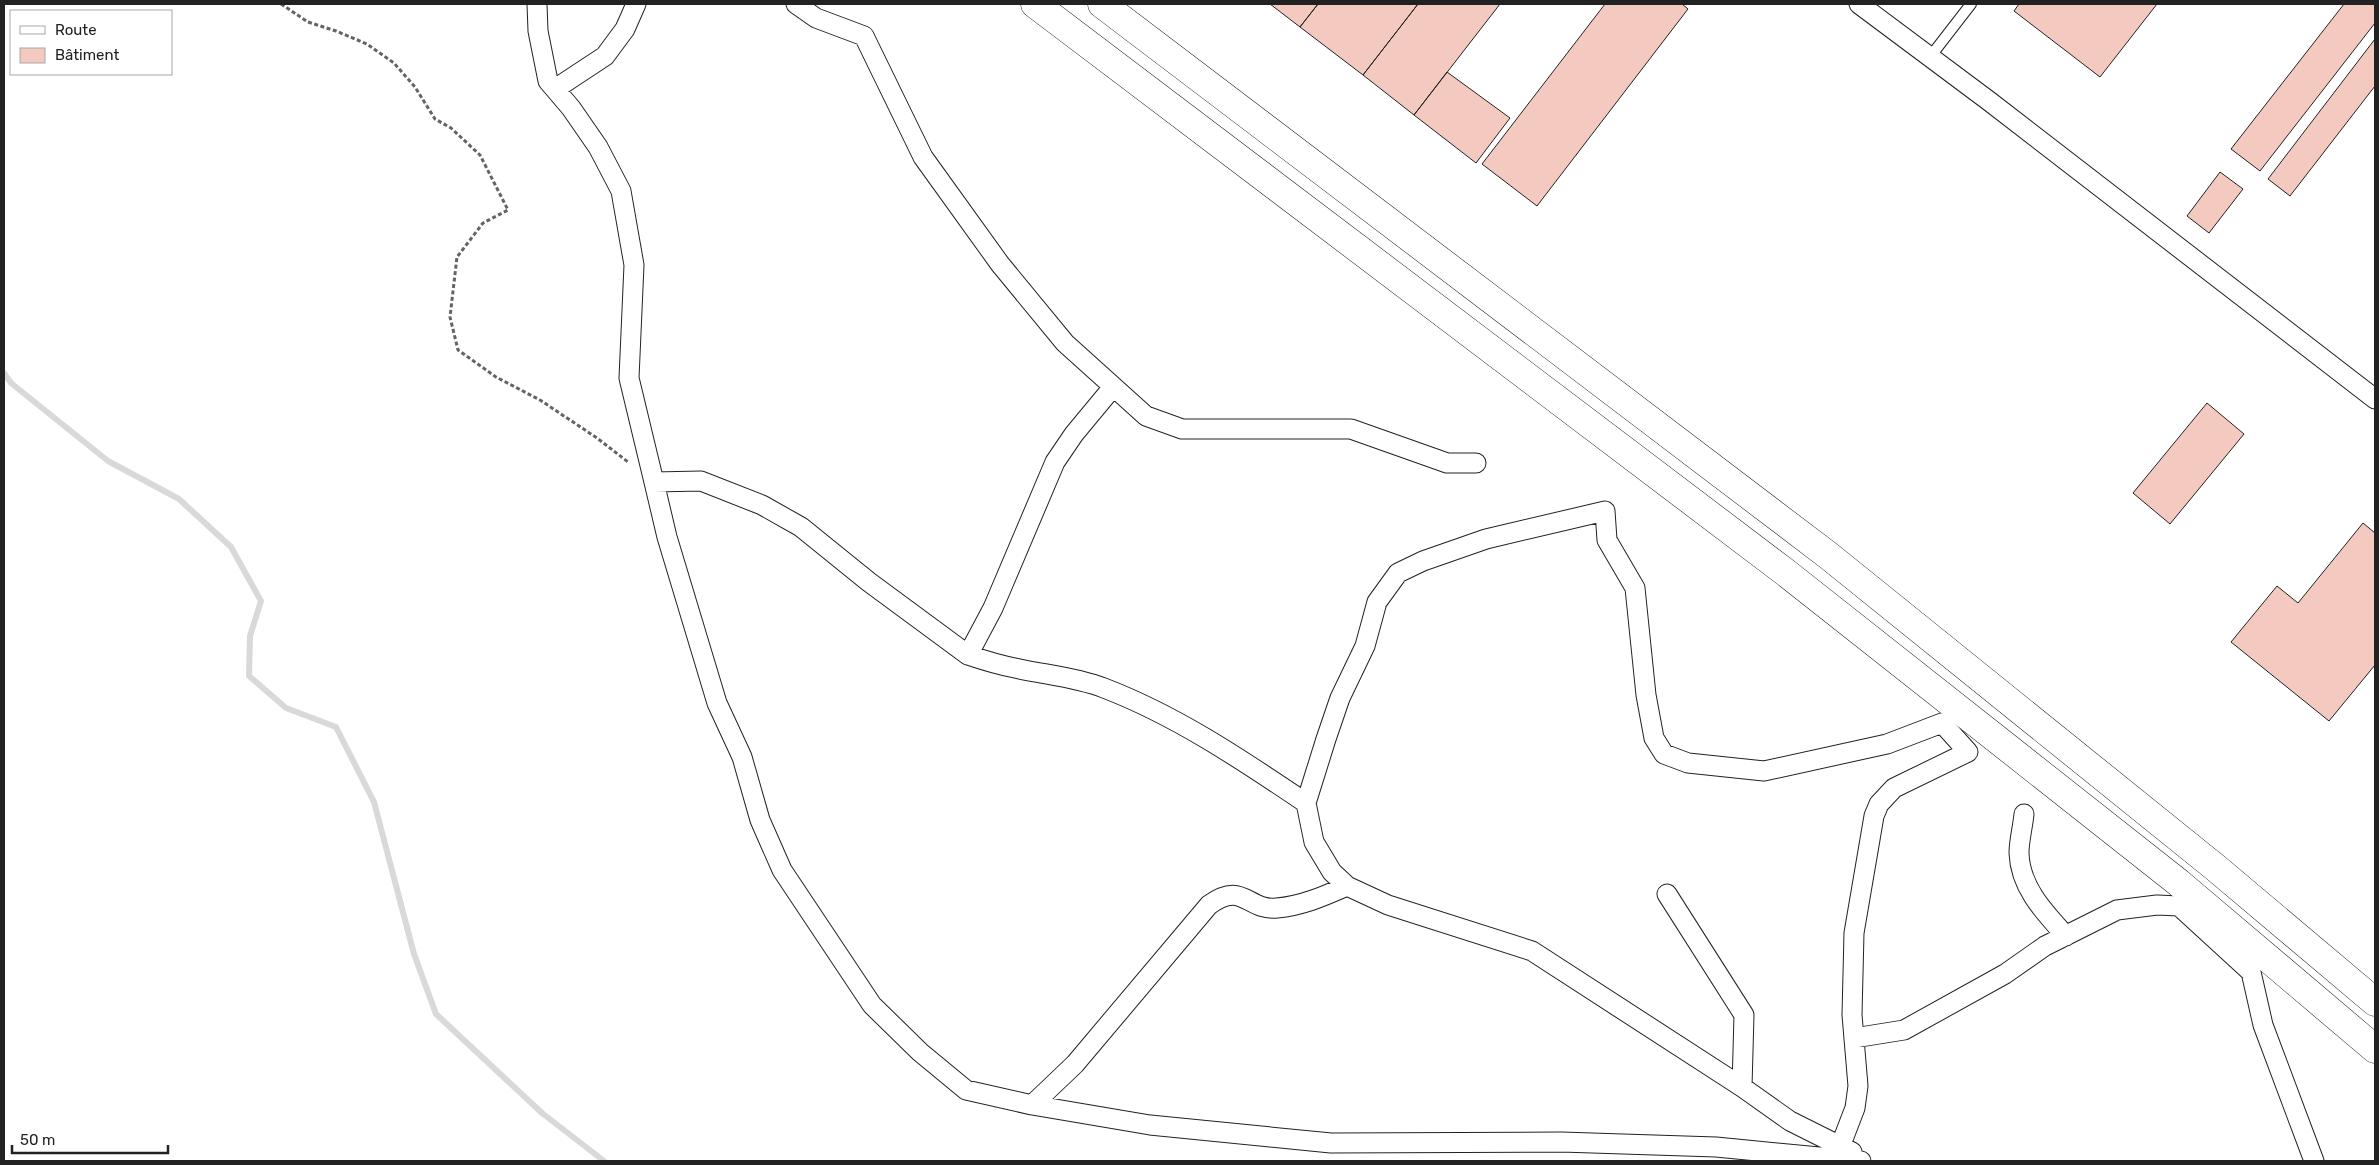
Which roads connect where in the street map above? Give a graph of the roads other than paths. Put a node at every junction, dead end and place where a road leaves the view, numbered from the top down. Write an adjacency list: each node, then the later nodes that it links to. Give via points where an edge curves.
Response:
1 (536, 4): 9 (street, via 548,81)
2 (636, 4): 9 (street, via 626,29 605,56)
3 (796, 4): 10 (street, via 816,18 864,36 923,157 1006,272 1065,342)
4 (1035, 4): 22 (main road, via 1792,578 2179,882)
5 (1102, 4): 20 (main road, via 1829,556 2216,868)
6 (1859, 4): 8 (street)
7 (1971, 4): 8 (lane)
8 (1930, 57): 11 (street)
9 (555, 89): 13 (street, via 598,148 621,191 634,265 629,378)
10 (1112, 387): 12 (street, via 1146,416 1182,429 1351,429 1447,463); 14 (street, via 1054,462 1005,581)
11 (2375, 399)
12 (1476, 463)
13 (654, 482): 14 (street, via 701,481 762,505 800,527 868,582); 24 (street, via 667,537 717,703 742,757 760,820 782,870 872,1005 920,1052 966,1090)
14 (968, 655): 15 (street, via 1015,668 1066,676 1105,688 1239,758)
15 (1306, 803): 17 (street, via 1314,842 1332,872); 21 (street, via 1340,698 1365,646 1377,602 1398,573 1486,540 1605,512 1608,540 1635,588 1646,695 1654,738 1664,754 1688,763 1764,771 1887,744 1942,723 1968,752 1894,788 1879,804 1874,816 1854,933)
16 (2024, 814): 19 (street, via 2019,853 2026,885)
17 (1346, 886): 23 (street, via 1388,905 1532,951); 24 (street, via 1312,902 1275,909 1232,894 1221,896 1209,905 1075,1064)
18 (1667, 894): 23 (street, via 1744,1015)
19 (2066, 936): 21 (street, via 1904,1030); 28 (street, via 2117,910 2179,906 2251,972 2263,1025)
20 (2375, 1002)
21 (1854, 1038): 25 (street, via 1858,1086 1855,1108)
22 (2375, 1049)
23 (1742, 1087): 25 (street, via 1790,1121)
24 (1032, 1105): 26 (street, via 1150,1124 1331,1143 1560,1142 1716,1146)
25 (1840, 1147): 27 (street)
26 (1861, 1161)
27 (1872, 1161)
28 (2314, 1161)

